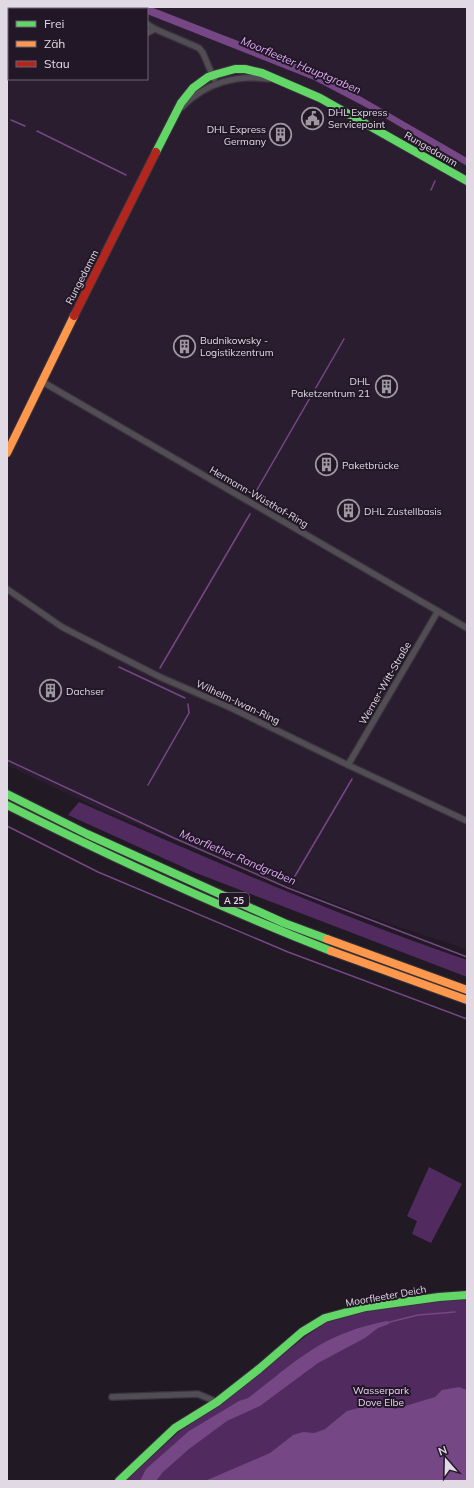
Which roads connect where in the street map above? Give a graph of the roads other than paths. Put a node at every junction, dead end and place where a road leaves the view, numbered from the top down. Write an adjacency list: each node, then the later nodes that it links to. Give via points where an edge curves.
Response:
1 (148, 25): 2 (street)
2 (155, 29): 3 (street); 4 (street, via 199,48)
3 (148, 32)
4 (212, 75): 5 (main road, Rungedamm, via 246,69); 6 (street); 7 (main road, Rungedamm, via 190,91)
5 (277, 80): 6 (street, Rungedamm, via 247,77); 8 (main road, Rungedamm, via 317,96)
6 (216, 84): 7 (street, Rungedamm, via 189,100)
7 (177, 112): 9 (main road, Rungedamm)
8 (467, 181)
9 (41, 381): 10 (main road, Rungedamm); 12 (street, Hermann-Wüsthof-Ring)
10 (7, 453)
11 (7, 589): 14 (street, Wilhelm-Iwan-Ring, via 62,627)
12 (438, 611): 13 (street, Hermann-Wüsthof-Ring); 14 (street, Werner-Witt-Straße)
13 (467, 628)
14 (348, 765): 17 (street, Wilhelm-Iwan-Ring)
15 (7, 794): 18 (main road, A 25, via 87,834 284,923)
16 (7, 805): 19 (main road, A 25, via 82,844 280,932)
17 (467, 820)
18 (467, 990)
19 (467, 1000)
20 (467, 1294): 22 (main road, Moorfleeter Deich, via 366,1307 325,1318 302,1332)
21 (112, 1396): 22 (street, via 198,1394)
22 (217, 1402): 23 (main road, Moorfleeter Deich, via 175,1428)
23 (119, 1481)

